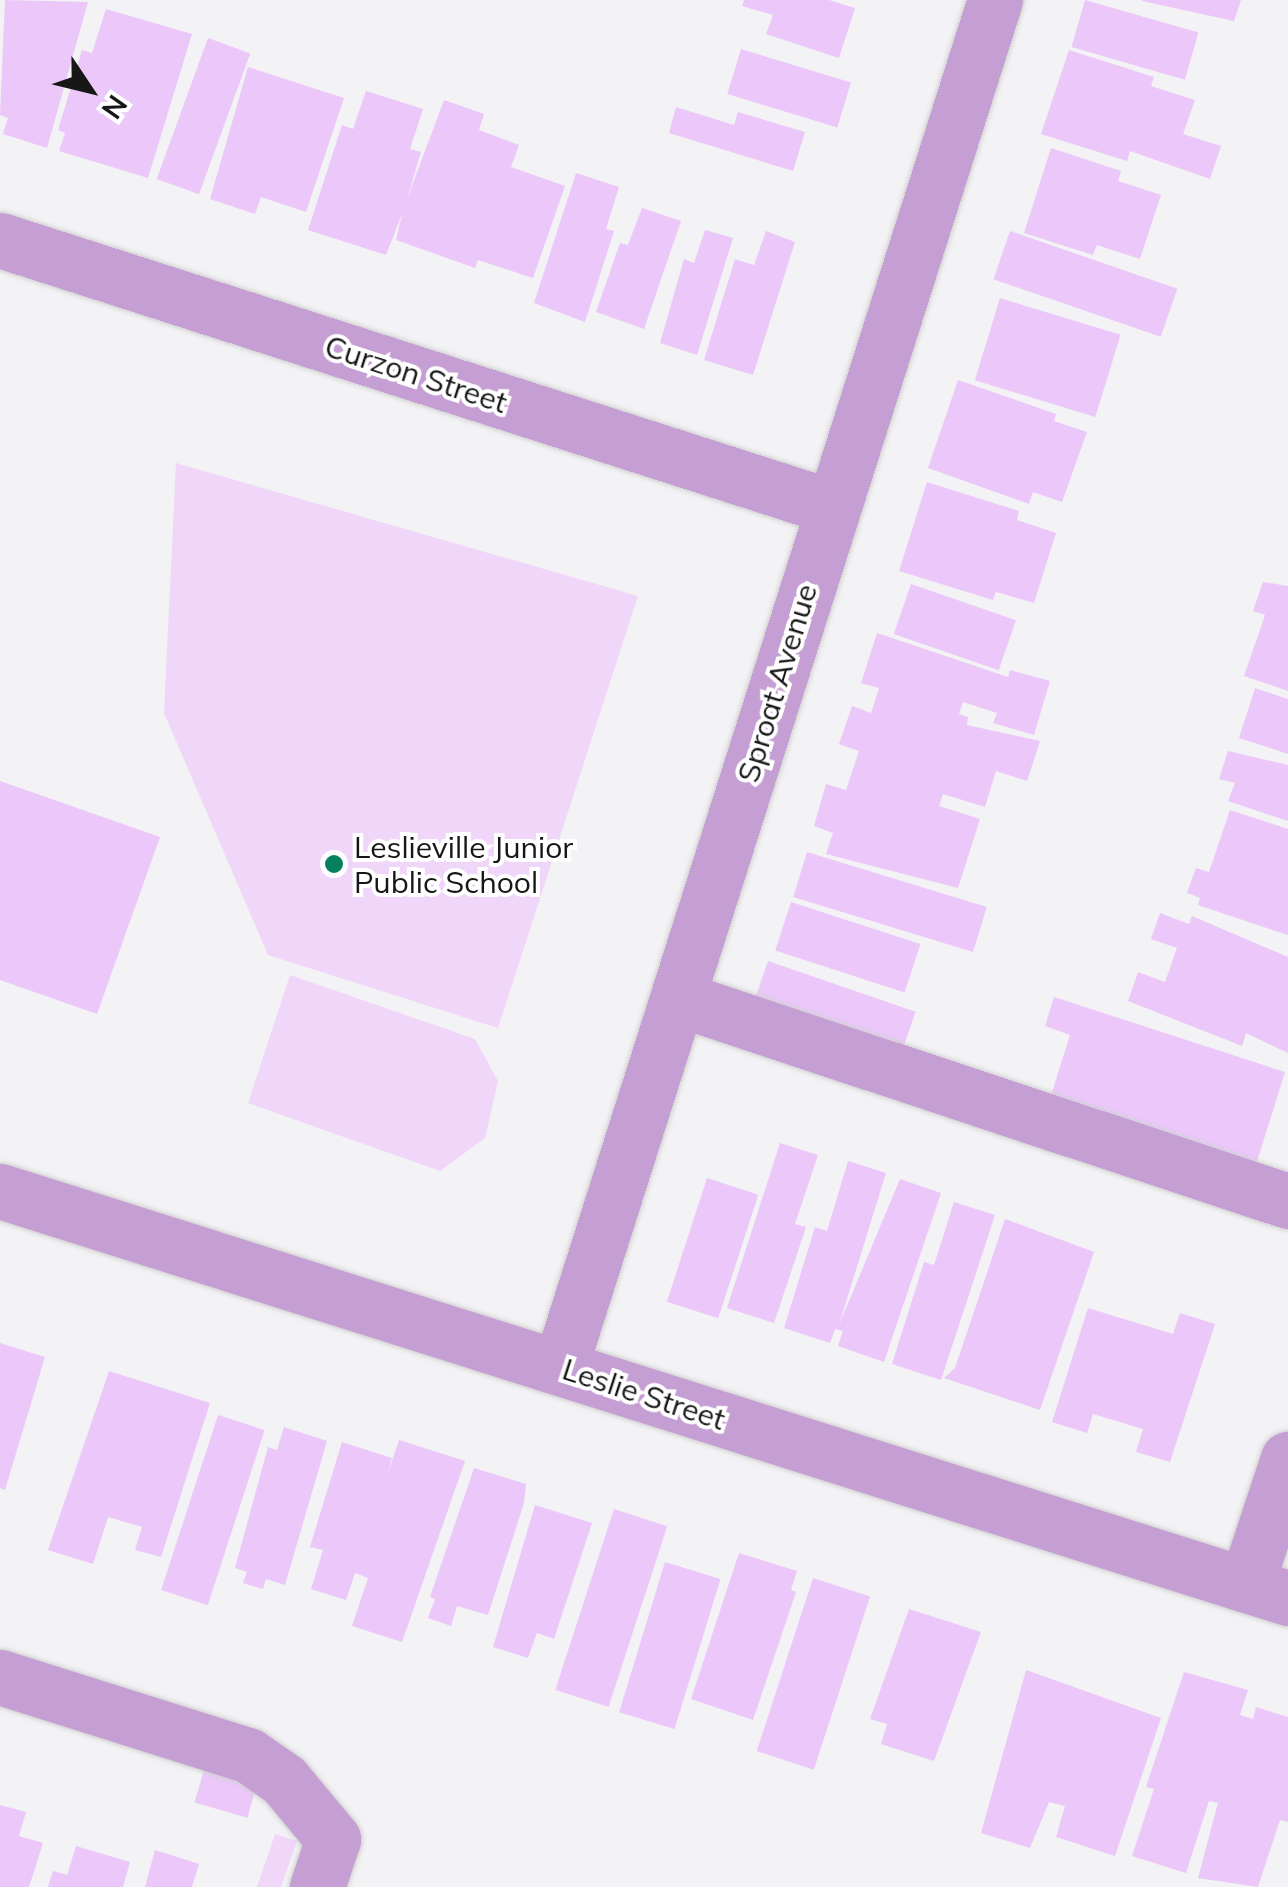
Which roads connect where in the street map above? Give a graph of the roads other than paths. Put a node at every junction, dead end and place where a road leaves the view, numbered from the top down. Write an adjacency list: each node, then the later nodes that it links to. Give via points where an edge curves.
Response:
1 (994, 0): 3 (street, Sproat Avenue)
2 (0, 240): 3 (street, Curzon Street)
3 (832, 507): 4 (street, Sproat Avenue)
4 (679, 999): 6 (street); 7 (street, Sproat Avenue)
5 (0, 1192): 7 (street, Leslie Street)
6 (1288, 1202)
7 (560, 1367): 9 (street, Leslie Street)
8 (1288, 1459): 9 (street)
9 (1267, 1592)
10 (0, 1677): 11 (street, via 248,1755 284,1780)
11 (325, 1863)

